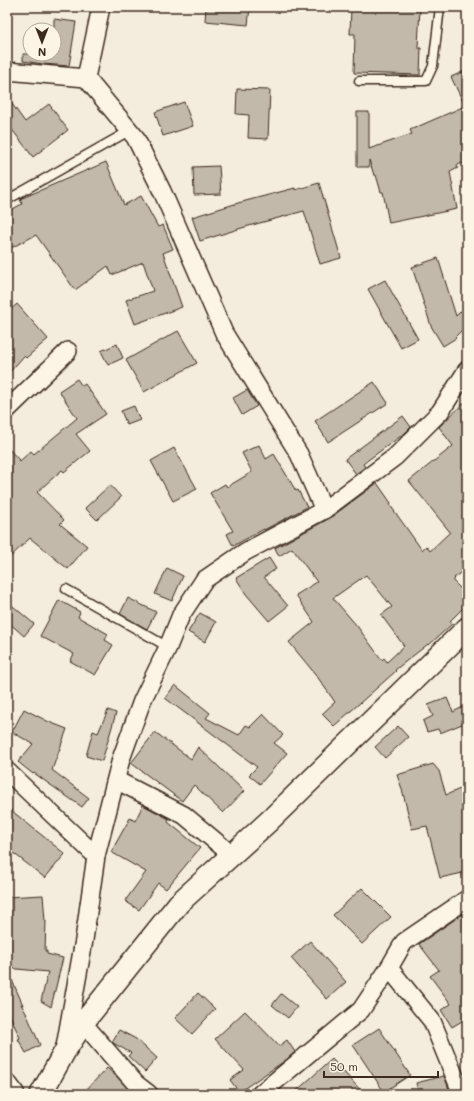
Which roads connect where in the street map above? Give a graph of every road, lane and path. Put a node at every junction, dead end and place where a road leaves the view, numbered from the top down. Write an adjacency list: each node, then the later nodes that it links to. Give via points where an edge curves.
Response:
1 (101, 7): 4 (street)
2 (440, 7): 5 (lane, via 434,66 426,81)
3 (7, 71): 4 (street)
4 (86, 78): 6 (street)
5 (359, 81)
6 (129, 131): 7 (lane); 11 (street, via 162,191 224,333 299,454)
7 (7, 200)
8 (68, 351): 10 (street)
9 (467, 370): 11 (street, via 440,412 395,457)
10 (7, 410)
11 (324, 510): 14 (street, via 245,552 204,580 181,615)
12 (66, 589): 14 (lane)
13 (467, 628): 17 (street)
14 (168, 647): 16 (street, via 142,701)
15 (7, 771): 18 (street)
16 (116, 780): 17 (street, via 184,815); 18 (street)
17 (232, 855): 21 (street, via 179,903)
18 (96, 856): 22 (street)
19 (467, 899): 20 (street, via 404,942)
20 (389, 968): 27 (street, via 361,1010); 28 (street, via 432,1021)
21 (83, 1023): 22 (street); 26 (street, via 136,1084)
22 (65, 1051): 25 (street)
23 (7, 1086): 24 (main road)
24 (12, 1094)
25 (42, 1094)
26 (149, 1094)
27 (260, 1094)
28 (462, 1094)

